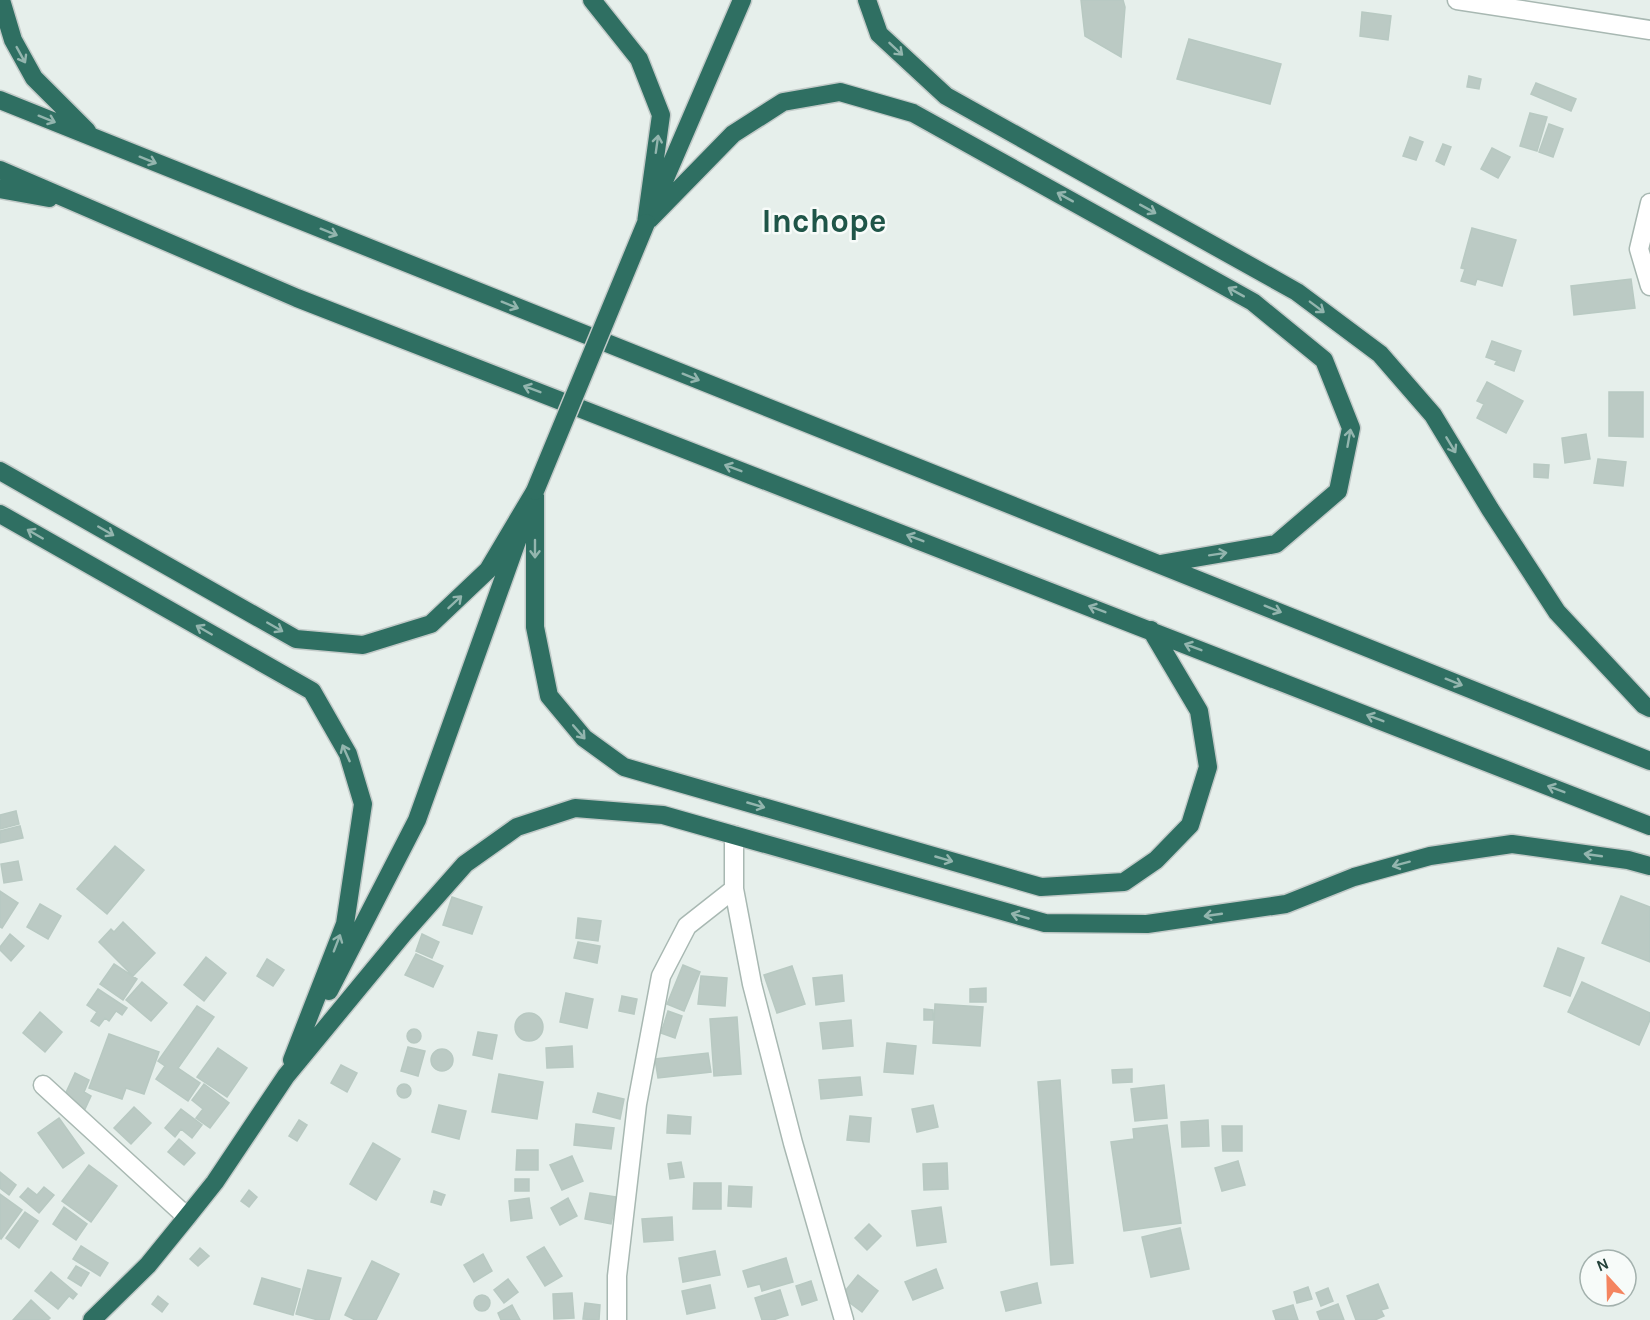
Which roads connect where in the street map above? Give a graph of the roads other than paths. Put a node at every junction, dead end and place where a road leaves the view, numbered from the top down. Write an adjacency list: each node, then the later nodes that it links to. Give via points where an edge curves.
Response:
1 (1, 0): 8 (highway, one-way to 8, via 14,40 34,78)
2 (592, 0): 13 (highway, one-way to 2, via 661,115 639,59)
3 (742, 0): 13 (highway)
4 (867, 0): 20 (highway, one-way to 20, via 879,34 946,96 1297,292 1380,354 1434,415 1557,612)
5 (1457, 0): 6 (street)
6 (1650, 30)
7 (0, 100): 8 (highway, one-way to 8)
8 (94, 138): 18 (highway, one-way to 18)
9 (0, 170): 11 (highway)
10 (0, 189): 11 (highway)
11 (80, 203): 19 (highway, one-way to 11, via 297,298)
12 (1650, 203): 14 (street, via 1639,249)
13 (646, 223): 16 (highway, bridge); 18 (highway, one-way to 13, via 1276,544 1338,491 1351,428 1324,360 1253,302 913,113 840,92 783,102 733,134)
14 (1650, 286)
15 (0, 471): 16 (highway, one-way to 16, via 296,639 363,645 431,624 488,570)
16 (535, 491): 19 (highway, one-way to 19, via 536,627 544,673 549,696 584,738 624,767 1041,887 1124,882 1156,860 1190,825 1208,767 1199,711); 26 (highway, via 417,820)
17 (0, 514): 26 (highway, one-way to 17, via 345,924 363,804 348,754 312,691)
18 (1160, 564): 21 (highway, one-way to 21)
19 (1151, 630): 22 (highway, one-way to 19)
20 (1650, 708)
21 (1650, 761)
22 (1650, 826)
23 (735, 835): 24 (highway, one-way to 23, via 1512,844 1430,856 1365,874 1287,904 1147,924 1045,923); 25 (street); 26 (highway, via 663,815 575,808 517,827 465,864)
24 (1650, 866)
25 (734, 889): 30 (street, via 687,926 661,976 637,1104 617,1276); 31 (street, via 752,984)
26 (286, 1076): 28 (highway)
27 (43, 1085): 28 (street)
28 (187, 1217): 29 (highway, via 148,1265)
29 (92, 1320)
30 (617, 1320)
31 (844, 1320)

